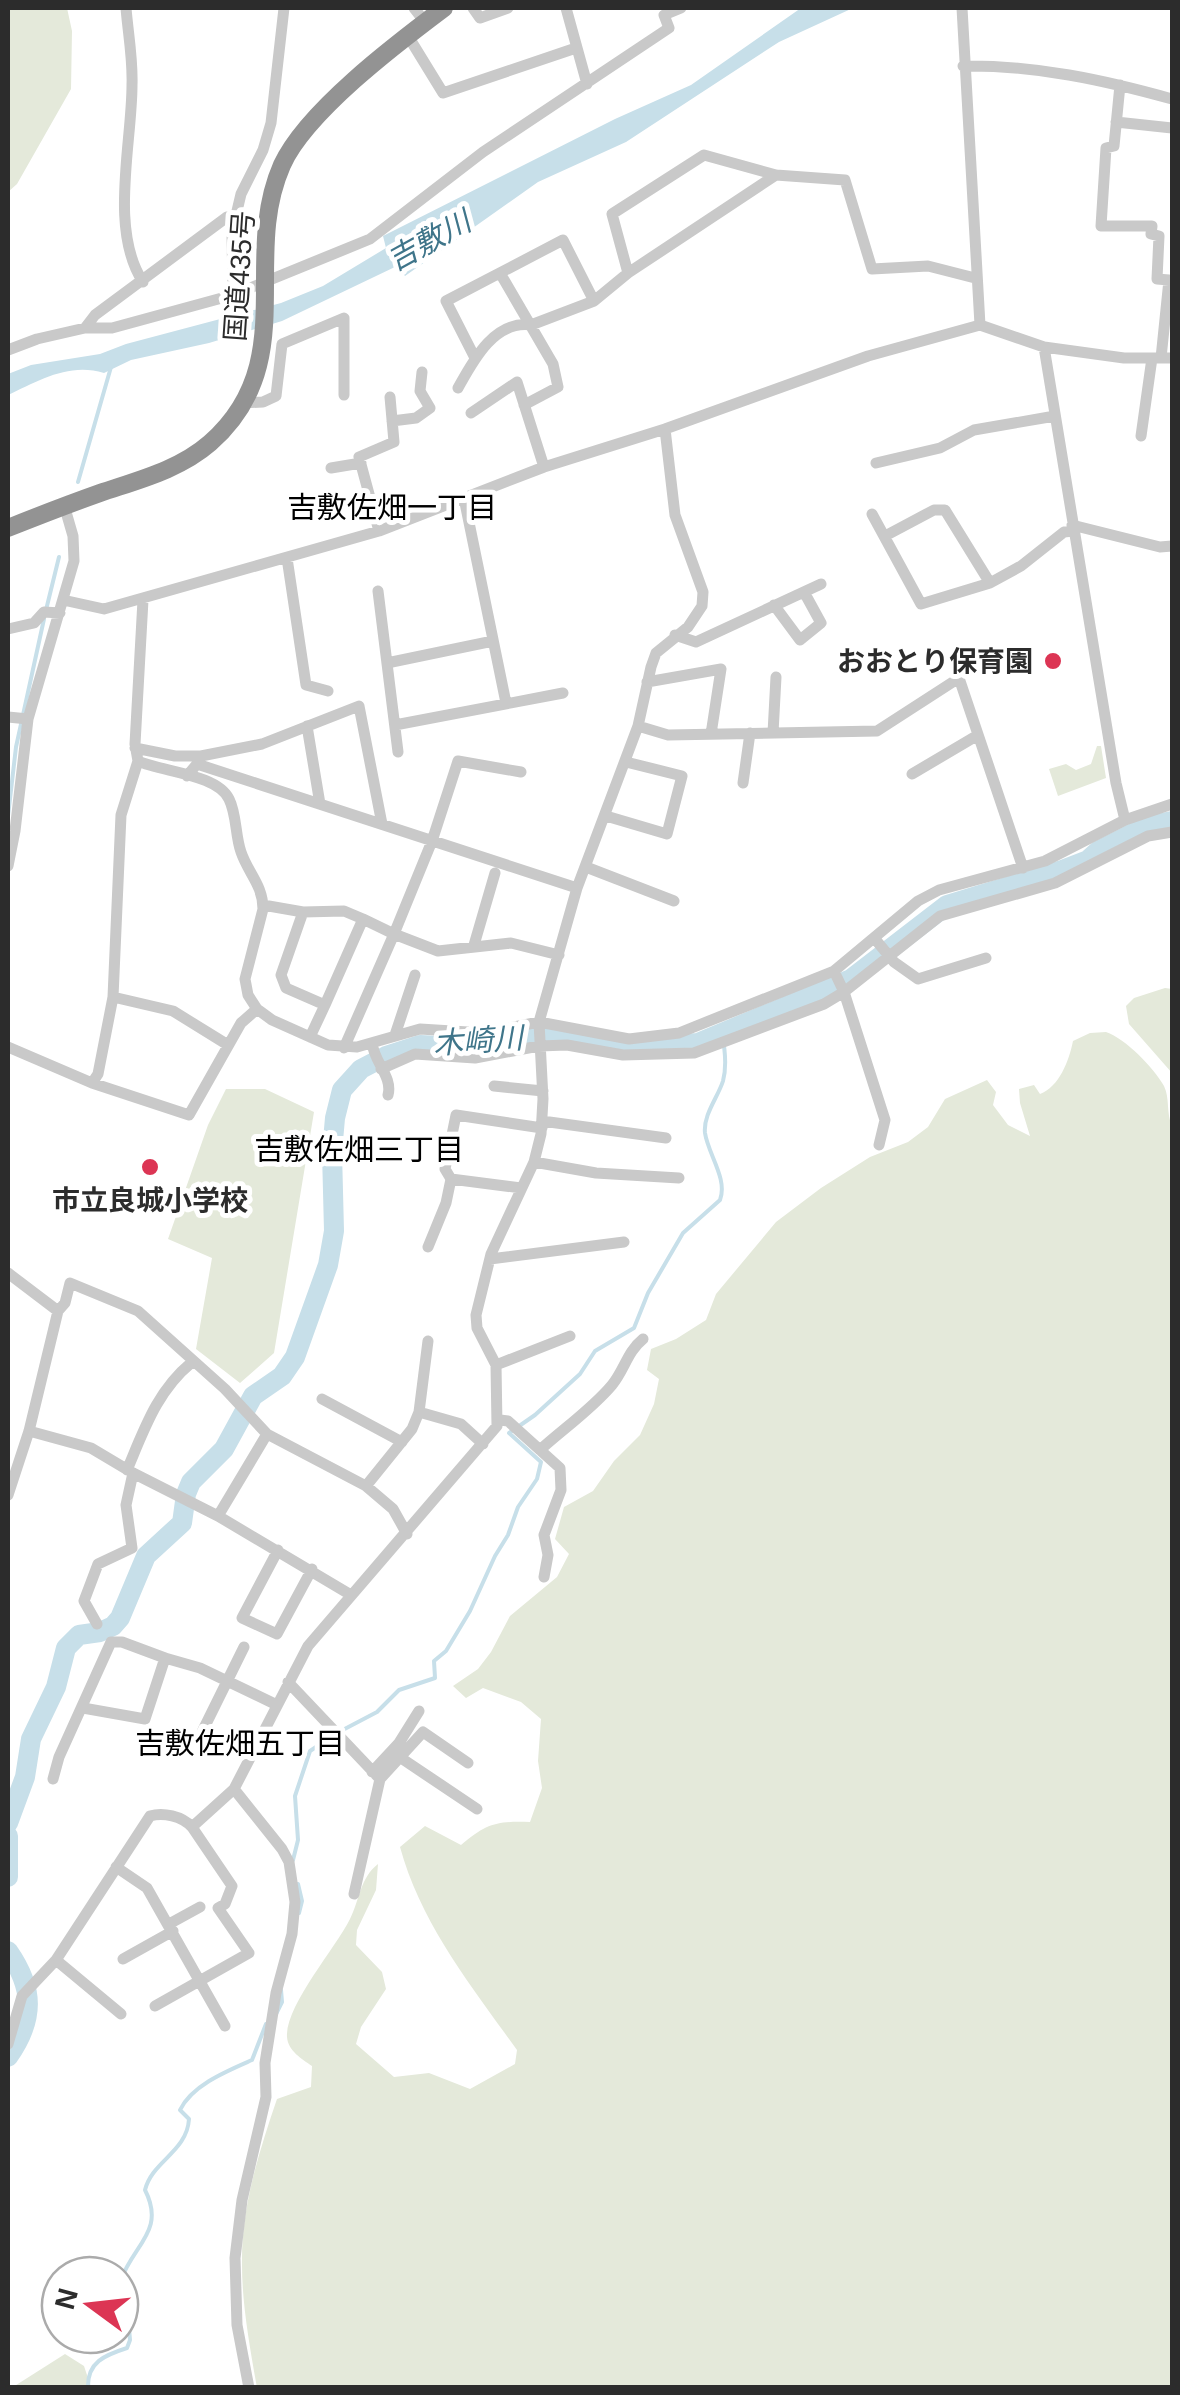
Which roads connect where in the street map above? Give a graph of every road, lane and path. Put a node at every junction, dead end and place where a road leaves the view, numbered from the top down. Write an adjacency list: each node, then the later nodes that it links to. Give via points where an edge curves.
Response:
1 (126, 8): 23 (street, via 132,82 124,199 134,268)
2 (284, 8): 19 (street, via 271,123)
3 (444, 8): 9 (highway, 国道435号)
4 (474, 8): 5 (street, via 480,18)
5 (508, 8)
6 (566, 8): 11 (street)
7 (682, 8): 13 (street, via 664,16 669,28)
8 (962, 8): 12 (street)
9 (420, 14): 10 (highway, 国道435号)
10 (408, 36): 11 (street, via 444,93); 24 (highway, 国道435号, via 292,145 270,204)
11 (576, 48): 13 (street)
12 (964, 66): 14 (street); 22 (street)
13 (587, 84): 24 (street, via 483,152 370,239)
14 (1120, 85): 15 (street); 16 (street)
15 (1172, 99)
16 (1116, 122): 17 (street); 33 (street, via 1114,146 1106,148 1100,226 1152,226 1151,234 1159,236 1157,280 1168,280)
17 (1172, 128)
18 (776, 175): 21 (street); 21 (street, via 704,155 612,214); 22 (street, via 844,180 872,270 928,266)
19 (236, 218): 23 (street, via 227,217); 25 (street)
20 (500, 273): 26 (street, via 563,240); 27 (street); 32 (street, via 446,301)
21 (628, 273): 26 (street)
22 (975, 278): 28 (street)
23 (143, 282): 29 (street)
24 (267, 285): 25 (street); 38 (highway, 国道435号, via 262,352)
25 (233, 295): 29 (street, via 112,328)
26 (594, 301): 27 (street)
27 (531, 325): 32 (street, via 496,334); 39 (street, via 554,364 558,387)
28 (980, 325): 30 (street); 43 (street, via 868,356)
29 (85, 328): 31 (street)
30 (1044, 347): 33 (street); 41 (street)
31 (8, 350)
32 (474, 358): 35 (street)
33 (1162, 358): 44 (street)
34 (422, 372): 42 (street, via 420,391 430,408)
35 (458, 388)
36 (344, 395): 38 (street, via 344,318 282,344 276,396)
37 (390, 398): 42 (street)
38 (242, 403): 50 (highway, 国道435号, via 218,435 174,467)
39 (524, 405): 40 (street, via 517,382); 47 (street)
40 (472, 413)
41 (1055, 416): 46 (street, via 974,430 940,448); 53 (street)
42 (392, 421): 45 (street, via 394,442 359,457)
43 (666, 429): 47 (street); 66 (street, via 675,515 704,592 696,616)
44 (1141, 436)
45 (361, 463): 48 (street); 54 (street)
46 (876, 463)
47 (544, 467): 49 (street)
48 (331, 468)
49 (464, 498): 54 (street); 67 (street)
50 (64, 505): 52 (highway, 国道435号); 64 (street, via 75,548)
51 (872, 514): 55 (street)
52 (8, 528)
53 (1073, 528): 56 (street); 58 (street); 95 (street)
54 (379, 531): 57 (street)
55 (885, 536): 58 (street, via 921,604); 58 (street, via 945,510)
56 (1172, 546)
57 (288, 558): 62 (street); 71 (street, via 306,685)
58 (990, 583)
59 (821, 584): 61 (street)
60 (378, 592): 68 (street)
61 (804, 592): 63 (street); 63 (street, via 821,623 800,640)
62 (144, 600): 64 (street, via 104,609); 84 (street)
63 (774, 606): 66 (street, via 696,642)
64 (61, 607): 65 (street); 75 (street)
65 (8, 629)
66 (676, 635): 70 (street, via 656,653)
67 (493, 641): 68 (street); 73 (street)
68 (387, 663): 76 (street)
69 (776, 677): 79 (street)
70 (647, 682): 78 (street); 80 (street, via 722,669)
71 (328, 690)
72 (562, 693): 73 (street)
73 (506, 703): 76 (street)
74 (8, 718): 75 (street)
75 (28, 719): 91 (street)
76 (395, 725): 83 (street)
77 (307, 726): 85 (street); 92 (street); 96 (street, via 360,706)
78 (638, 726): 80 (street, via 668,735); 86 (street)
79 (772, 733): 81 (street); 82 (street, via 877,731 959,678)
80 (710, 734): 81 (street)
81 (750, 734): 90 (street)
82 (978, 736): 88 (street); 101 (street)
83 (398, 752)
84 (137, 754): 85 (street); 89 (street); 117 (street, via 122,816)
85 (199, 760): 89 (street); 92 (street)
86 (626, 762): 94 (street); 94 (street, via 682,776 667,834)
87 (521, 772): 98 (street, via 458,761)
88 (912, 774)
89 (187, 776): 105 (street, via 218,786 231,802 240,849)
90 (743, 783)
91 (14, 798): 99 (street)
92 (320, 804): 96 (street)
93 (1172, 804): 95 (street)
94 (606, 816): 100 (street)
95 (1125, 820): 101 (street)
96 (382, 824): 98 (street)
97 (1172, 832): 112 (street, via 1148,836 1054,883 958,908)
98 (432, 841): 103 (street); 108 (street)
99 (8, 866)
100 (586, 867): 103 (street); 104 (street)
101 (1024, 868): 109 (street, via 939,890)
102 (495, 873): 110 (street)
103 (577, 888): 111 (street)
104 (674, 901)
105 (263, 905): 106 (street); 120 (street, via 244,980)
106 (302, 912): 107 (street, via 344,911); 119 (street, via 281,975 286,988)
107 (364, 919): 108 (street); 119 (street)
108 (394, 934): 110 (street, via 438,951); 130 (street)
109 (875, 939): 112 (street); 114 (street)
110 (474, 945): 111 (street, via 510,943)
111 (558, 955): 121 (street)
112 (892, 956): 113 (street, via 918,979); 116 (street)
113 (986, 958)
114 (834, 971): 116 (street); 118 (street)
115 (414, 974): 124 (street)
116 (844, 992): 122 (street); 139 (street, via 885,1120)
117 (112, 997): 127 (street, via 172,1011); 133 (street)
118 (750, 1004): 122 (street); 123 (street)
119 (325, 1005): 125 (street)
120 (257, 1009): 125 (street); 127 (street)
121 (539, 1022): 123 (street, via 630,1039); 124 (street, via 484,1033 420,1029); 128 (street)
122 (758, 1027): 131 (street)
123 (679, 1033): 131 (street)
124 (395, 1035): 126 (street)
125 (310, 1037): 130 (street)
126 (372, 1043): 130 (street); 132 (street)
127 (228, 1045): 133 (street, via 188,1115)
128 (539, 1046): 131 (street); 132 (street, via 475,1058 415,1054); 135 (street)
129 (8, 1047): 133 (street)
130 (344, 1048)
131 (680, 1054)
132 (381, 1069): 136 (street)
133 (92, 1083)
134 (494, 1086): 135 (street)
135 (543, 1092): 137 (street)
136 (388, 1095)
137 (542, 1125): 138 (street); 140 (street); 142 (street, via 456,1115 445,1169)
138 (666, 1138)
139 (879, 1144)
140 (534, 1162): 141 (street); 143 (street)
141 (679, 1178)
142 (450, 1179): 143 (street); 145 (street)
143 (521, 1188): 146 (street)
144 (624, 1242): 146 (street)
145 (428, 1247)
146 (490, 1259): 153 (street, via 476,1315)
147 (8, 1272): 148 (street)
148 (58, 1311): 152 (street, via 70,1283 138,1312); 157 (street)
149 (570, 1336): 153 (street)
150 (642, 1339): 161 (street, via 609,1389)
151 (428, 1341): 155 (street)
152 (191, 1363): 158 (street); 162 (street, via 172,1378 150,1415)
153 (496, 1365): 156 (street)
154 (322, 1398): 159 (street)
155 (419, 1412): 159 (street); 160 (street, via 461,1424)
156 (500, 1420): 160 (street); 161 (street)
157 (29, 1431): 162 (street, via 91,1448); 164 (street)
158 (267, 1434): 163 (street); 165 (street)
159 (402, 1442): 163 (street)
160 (483, 1444): 166 (street)
161 (540, 1450): 169 (street, via 560,1468 560,1490 544,1535)
162 (130, 1471): 165 (street); 171 (street, via 132,1548 98,1564 84,1601)
163 (366, 1486): 166 (street, via 394,1510)
164 (8, 1494)
165 (218, 1516): 167 (street)
166 (406, 1534): 170 (street)
167 (278, 1550): 168 (street); 168 (street, via 242,1618 277,1634)
168 (312, 1569): 170 (street)
169 (544, 1576)
170 (351, 1594): 175 (street)
171 (98, 1624)
172 (244, 1646): 174 (street)
173 (165, 1658): 174 (street); 177 (street, via 144,1719); 177 (street, via 111,1642)
174 (227, 1681): 176 (street); 179 (street)
175 (288, 1682): 176 (street); 182 (street)
176 (277, 1705): 184 (street)
177 (83, 1708): 183 (street)
178 (420, 1711): 182 (street)
179 (204, 1730)
180 (401, 1758): 181 (street, via 423,1732); 182 (street); 185 (street)
181 (468, 1763)
182 (376, 1775): 188 (street)
183 (53, 1779)
184 (234, 1789): 186 (street); 198 (street, via 282,1848 296,1902 235,2258 237,2326)
185 (477, 1809)
186 (192, 1826): 187 (street, via 160,1813 150,1816); 193 (street, via 232,1886 218,1908 249,1953)
187 (116, 1868): 190 (street, via 147,1888); 192 (street)
188 (354, 1894)
189 (200, 1907): 190 (street)
190 (171, 1927): 191 (street); 193 (street)
191 (123, 1959)
192 (56, 1960): 195 (street); 197 (street, via 26,1992)
193 (200, 1980): 194 (street); 196 (street)
194 (155, 2006)
195 (121, 2014)
196 (225, 2026)
197 (8, 2044)
198 (249, 2388)

